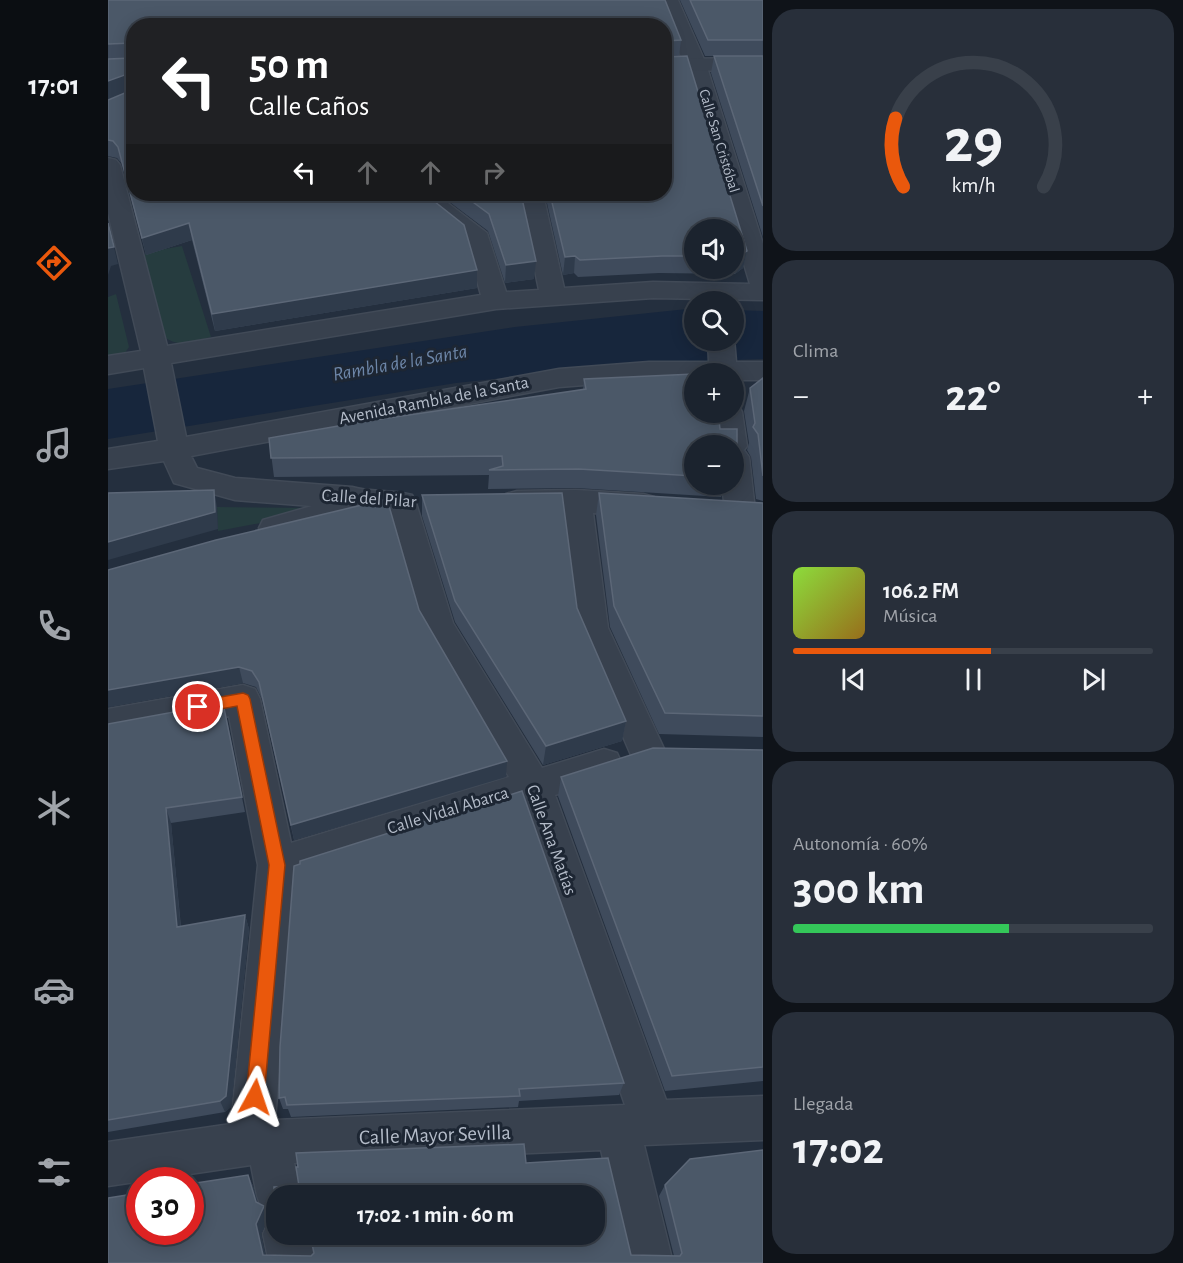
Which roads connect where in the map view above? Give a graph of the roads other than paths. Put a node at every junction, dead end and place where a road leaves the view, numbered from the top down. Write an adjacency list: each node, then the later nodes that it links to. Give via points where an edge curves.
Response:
1 (668, 0): 2 (street, Calle San Cristóbal)
2 (695, 64): 3 (street); 4 (street); 8 (street, Calle San Cristóbal)
3 (763, 64)
4 (672, 65)
5 (108, 165): 14 (street)
6 (431, 201): 13 (street, via 478,238)
7 (533, 201): 12 (street)
8 (763, 284)
9 (763, 292): 11 (street)
10 (684, 293): 12 (street, via 653,290)
11 (744, 294)
12 (553, 296): 13 (street)
13 (496, 301): 14 (street)
14 (156, 357): 15 (street); 19 (street)
15 (108, 365)
16 (684, 371): 19 (street, Avenida Rambla de la Santa, via 559,378)
17 (744, 371): 18 (street, Avenida Rambla de la Santa)
18 (763, 371)
19 (174, 449): 20 (street, Avenida Rambla de la Santa); 24 (street, Calle del Pilar, via 185,476 235,489)
20 (108, 459)
21 (738, 495): 26 (street)
22 (576, 501): 23 (street); 25 (street); 29 (street, via 592,628)
23 (495, 502)
24 (413, 503): 27 (street, via 355,502); 31 (street, Calle Ana Matías, via 437,626)
25 (670, 506)
26 (740, 511)
27 (250, 534)
28 (108, 724): 32 (street, via 243,699)
29 (647, 751): 30 (street, Calle Vidal Abarca); 31 (street, Calle Vidal Abarca)
30 (683, 752)
31 (533, 785): 32 (street, Calle Vidal Abarca); 34 (street, Calle Ana Matías)
32 (277, 865): 35 (street)
33 (763, 1118): 34 (street, Calle Mayor Sevilla)
34 (635, 1125): 35 (street, Calle Mayor Sevilla); 40 (street, Calle Ana Matías)
35 (259, 1142): 36 (street, Calle Mayor Sevilla); 37 (street)
36 (108, 1164)
37 (275, 1185)
38 (288, 1245): 39 (street)
39 (292, 1263)
40 (650, 1263)

